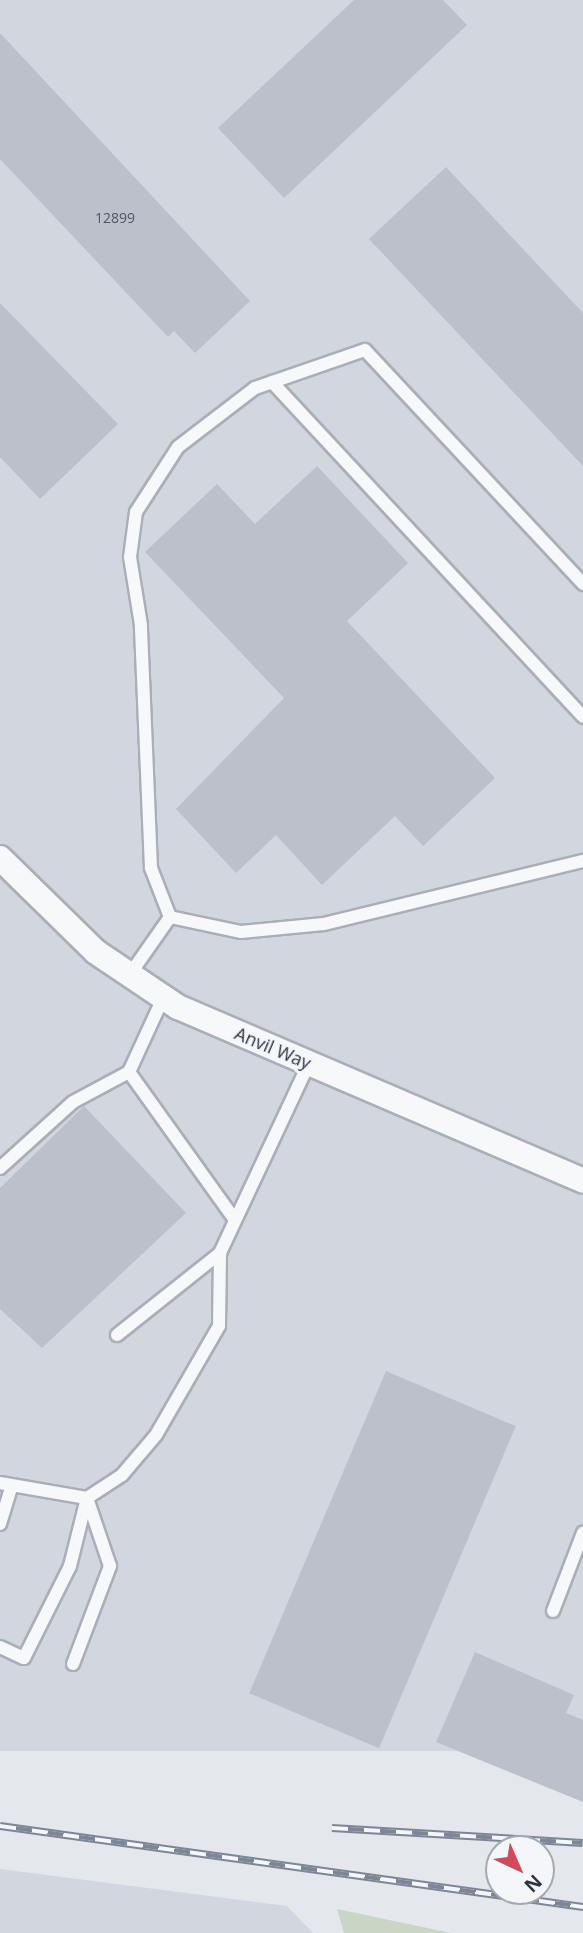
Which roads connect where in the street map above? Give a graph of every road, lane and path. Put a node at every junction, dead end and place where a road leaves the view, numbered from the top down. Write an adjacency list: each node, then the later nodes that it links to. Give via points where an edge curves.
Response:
1 (272, 382): 2 (lane, via 365,350); 3 (lane); 6 (lane, via 255,388 178,447 136,512 130,556 141,625 151,868)
2 (583, 584)
3 (583, 716)
4 (0, 858): 7 (street, Anvil Way)
5 (583, 861): 6 (lane, via 324,924 241,932)
6 (170, 917): 7 (lane)
7 (128, 977): 8 (street, Anvil Way)
8 (163, 998): 9 (street, Anvil Way); 10 (lane)
9 (309, 1063): 12 (street, Anvil Way); 13 (lane)
10 (129, 1072): 11 (lane, via 73,1102); 13 (lane)
11 (0, 1168)
12 (583, 1181)
13 (235, 1220): 14 (lane)
14 (220, 1253): 15 (lane); 17 (lane, via 219,1326 156,1435 122,1475)
15 (117, 1335)
16 (6, 1485): 17 (lane); 18 (lane)
17 (87, 1498): 21 (lane, via 71,1566 24,1658); 22 (lane, via 110,1566)
18 (0, 1524)
19 (583, 1534): 20 (lane)
20 (553, 1611)
21 (0, 1647)
22 (72, 1664)

